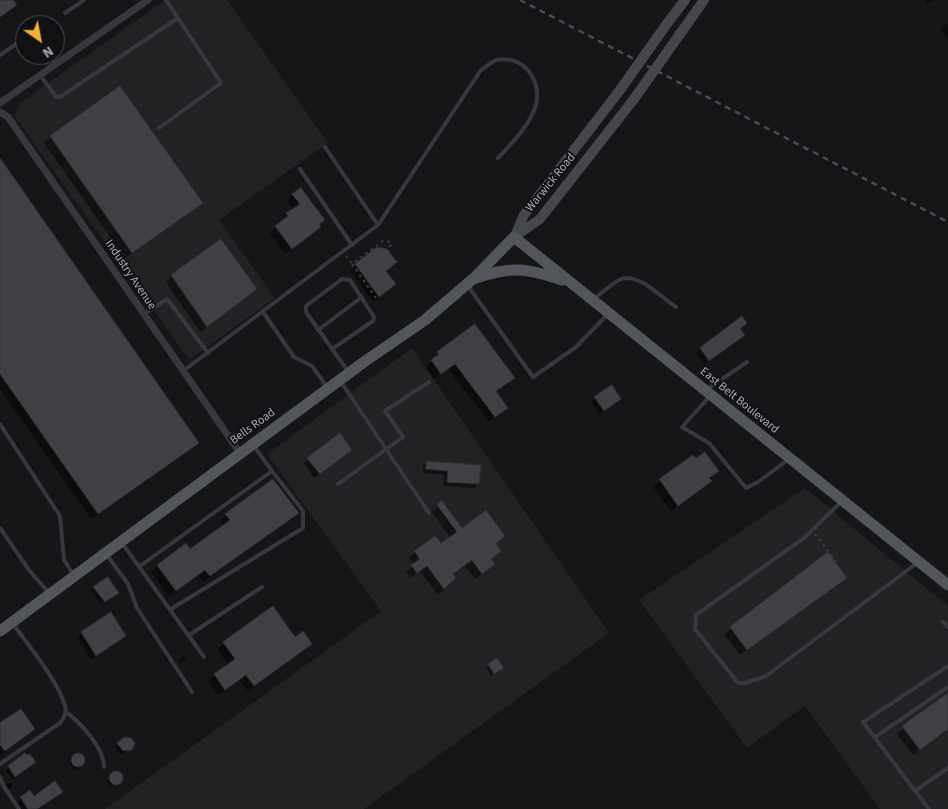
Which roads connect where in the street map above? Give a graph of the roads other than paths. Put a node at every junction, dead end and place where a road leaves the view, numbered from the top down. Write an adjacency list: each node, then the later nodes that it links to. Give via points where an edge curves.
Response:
1 (84, 0): 6 (lane)
2 (148, 0): 10 (street)
3 (166, 0): 7 (lane)
4 (684, 0): 18 (main road, Warwick Road, bridge, via 524,215)
5 (704, 0): 18 (main road, Warwick Road, bridge, via 634,99 540,219)
6 (65, 13)
7 (178, 18): 10 (lane, via 60,97 56,97); 13 (lane, via 221,84)
8 (15, 44): 9 (lane)
9 (0, 54)
10 (40, 75): 11 (street)
11 (0, 104)
12 (0, 112): 27 (street, Industry Avenue, via 8,117)
13 (159, 128)
14 (325, 147): 17 (lane)
15 (498, 158): 17 (lane, via 523,130 536,107 538,89 533,74 509,60 496,60 481,70)
16 (300, 169): 19 (lane)
17 (378, 225): 19 (lane)
18 (514, 237): 20 (main road, Bells Road); 21 (main road, East Belt Boulevard)
19 (352, 245): 25 (lane)
20 (470, 281): 21 (main road, via 498,270 523,269); 26 (lane, via 533,377 576,348); 33 (main road, Bells Road, via 426,320)
21 (568, 282): 23 (main road, East Belt Boulevard)
22 (362, 297): 28 (lane); 28 (lane, via 350,280 342,279 306,306 306,312); 29 (lane, via 372,312 373,321)
23 (592, 301): 24 (lane, via 620,279 629,277); 26 (main road, East Belt Boulevard)
24 (676, 308)
25 (263, 312): 30 (lane); 35 (lane, via 294,357 312,366)
26 (608, 314): 36 (main road, East Belt Boulevard)
27 (143, 315): 30 (lane, via 167,299); 32 (street, Industry Avenue)
28 (318, 330): 29 (lane)
29 (332, 349): 33 (lane)
30 (208, 352): 32 (lane)
31 (747, 362): 36 (lane, via 723,376)
32 (183, 371): 40 (street, Industry Avenue)
33 (344, 377): 35 (main road, Bells Road); 39 (lane)
34 (429, 382): 39 (lane, via 385,410 403,436)
35 (328, 389): 38 (main road, Bells Road)
36 (707, 394): 41 (main road, East Belt Boulevard); 41 (lane, via 682,427 709,443 746,488)
37 (0, 424): 51 (lane, via 60,516 64,560)
38 (252, 444): 40 (main road, Bells Road); 42 (lane)
39 (386, 450): 43 (lane); 45 (lane)
40 (240, 453): 47 (main road, Bells Road)
41 (789, 459): 44 (main road, East Belt Boulevard)
42 (272, 471): 50 (lane); 55 (lane, via 303,511 303,528)
43 (338, 484)
44 (842, 502): 49 (main road, East Belt Boulevard); 49 (lane, via 804,538 696,614 695,629 738,684 766,676)
45 (429, 513)
46 (0, 528): 54 (lane)
47 (121, 541): 48 (main road, Bells Road); 50 (lane)
48 (105, 553): 51 (main road, Bells Road); 64 (lane, via 128,584 137,608)
49 (918, 562): 52 (main road, East Belt Boulevard)
50 (140, 566): 55 (lane)
51 (74, 576): 54 (main road, Bells Road)
52 (948, 586)
53 (262, 587): 60 (lane)
54 (50, 594): 56 (main road, Bells Road)
55 (170, 609): 60 (lane)
56 (12, 622): 59 (main road, Bells Road); 65 (lane, via 56,687)
57 (943, 622): 58 (lane)
58 (948, 627)
59 (0, 631)
60 (189, 635): 61 (lane)
61 (204, 657)
62 (948, 666): 66 (lane, via 863,722)
63 (948, 687): 66 (lane)
64 (192, 692)
65 (66, 712): 67 (lane, via 60,723 48,733); 68 (lane, via 86,730 101,753)
66 (875, 737): 71 (lane)
67 (0, 764)
68 (104, 767)
69 (948, 768): 71 (lane)
70 (0, 777): 72 (lane)
71 (915, 791): 73 (lane)
72 (19, 809)
73 (928, 809)

